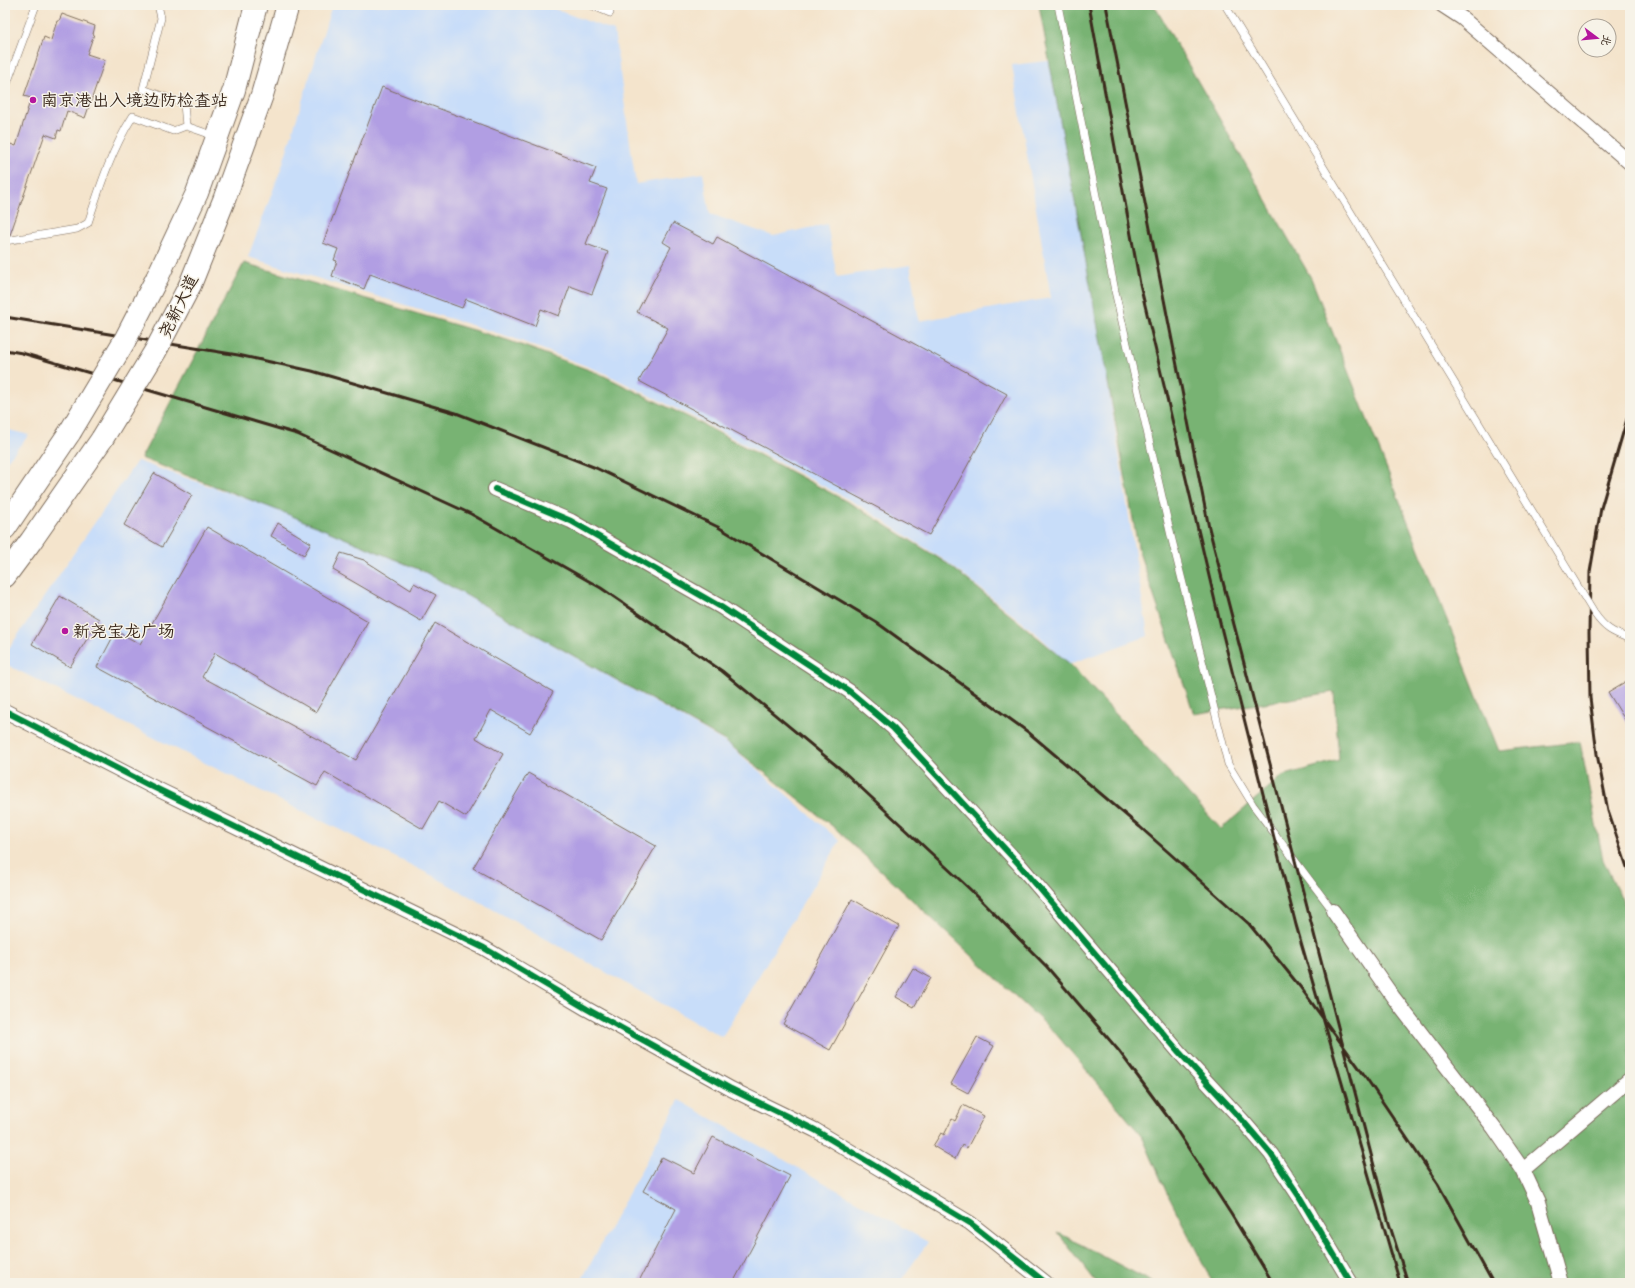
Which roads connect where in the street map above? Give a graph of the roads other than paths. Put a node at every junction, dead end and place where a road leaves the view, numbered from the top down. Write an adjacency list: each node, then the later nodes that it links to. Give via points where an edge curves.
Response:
1 (36, 5): 10 (lane)
2 (158, 5): 11 (lane, via 161,18 143,89 184,104)
3 (256, 5): 12 (main road, 尧新大道, via 234,90)
4 (288, 5): 17 (main road, 尧新大道, bridge, via 262,95 190,285 156,350 102,439)
5 (591, 5): 6 (lane, via 610,13)
6 (609, 5)
7 (1058, 5): 20 (lane, via 1117,299 1171,536 1228,764 1253,804)
8 (1226, 5): 18 (lane, bridge, via 1594,613 1613,633)
9 (1442, 5): 13 (street, via 1462,18)
10 (5, 89)
11 (186, 126): 12 (lane); 14 (lane, via 173,131 133,116 106,170 88,223 77,229)
12 (218, 137): 16 (main road, 尧新大道, bridge, via 197,193 125,340 70,432)
13 (1630, 163)
14 (5, 241)
15 (495, 489): 24 (street, via 571,521 722,607 849,691 893,728 1018,863 1179,1052 1261,1143 1299,1196)
16 (5, 528)
17 (5, 576)
18 (1630, 639)
19 (5, 710): 23 (street, via 151,786 484,948 731,1089 815,1130 970,1223)
20 (1333, 911): 22 (street, via 1393,997 1494,1128)
21 (1630, 1079): 22 (street)
22 (1523, 1170): 25 (street, via 1538,1202)
23 (1046, 1283)
24 (1351, 1283)
25 (1561, 1283)

